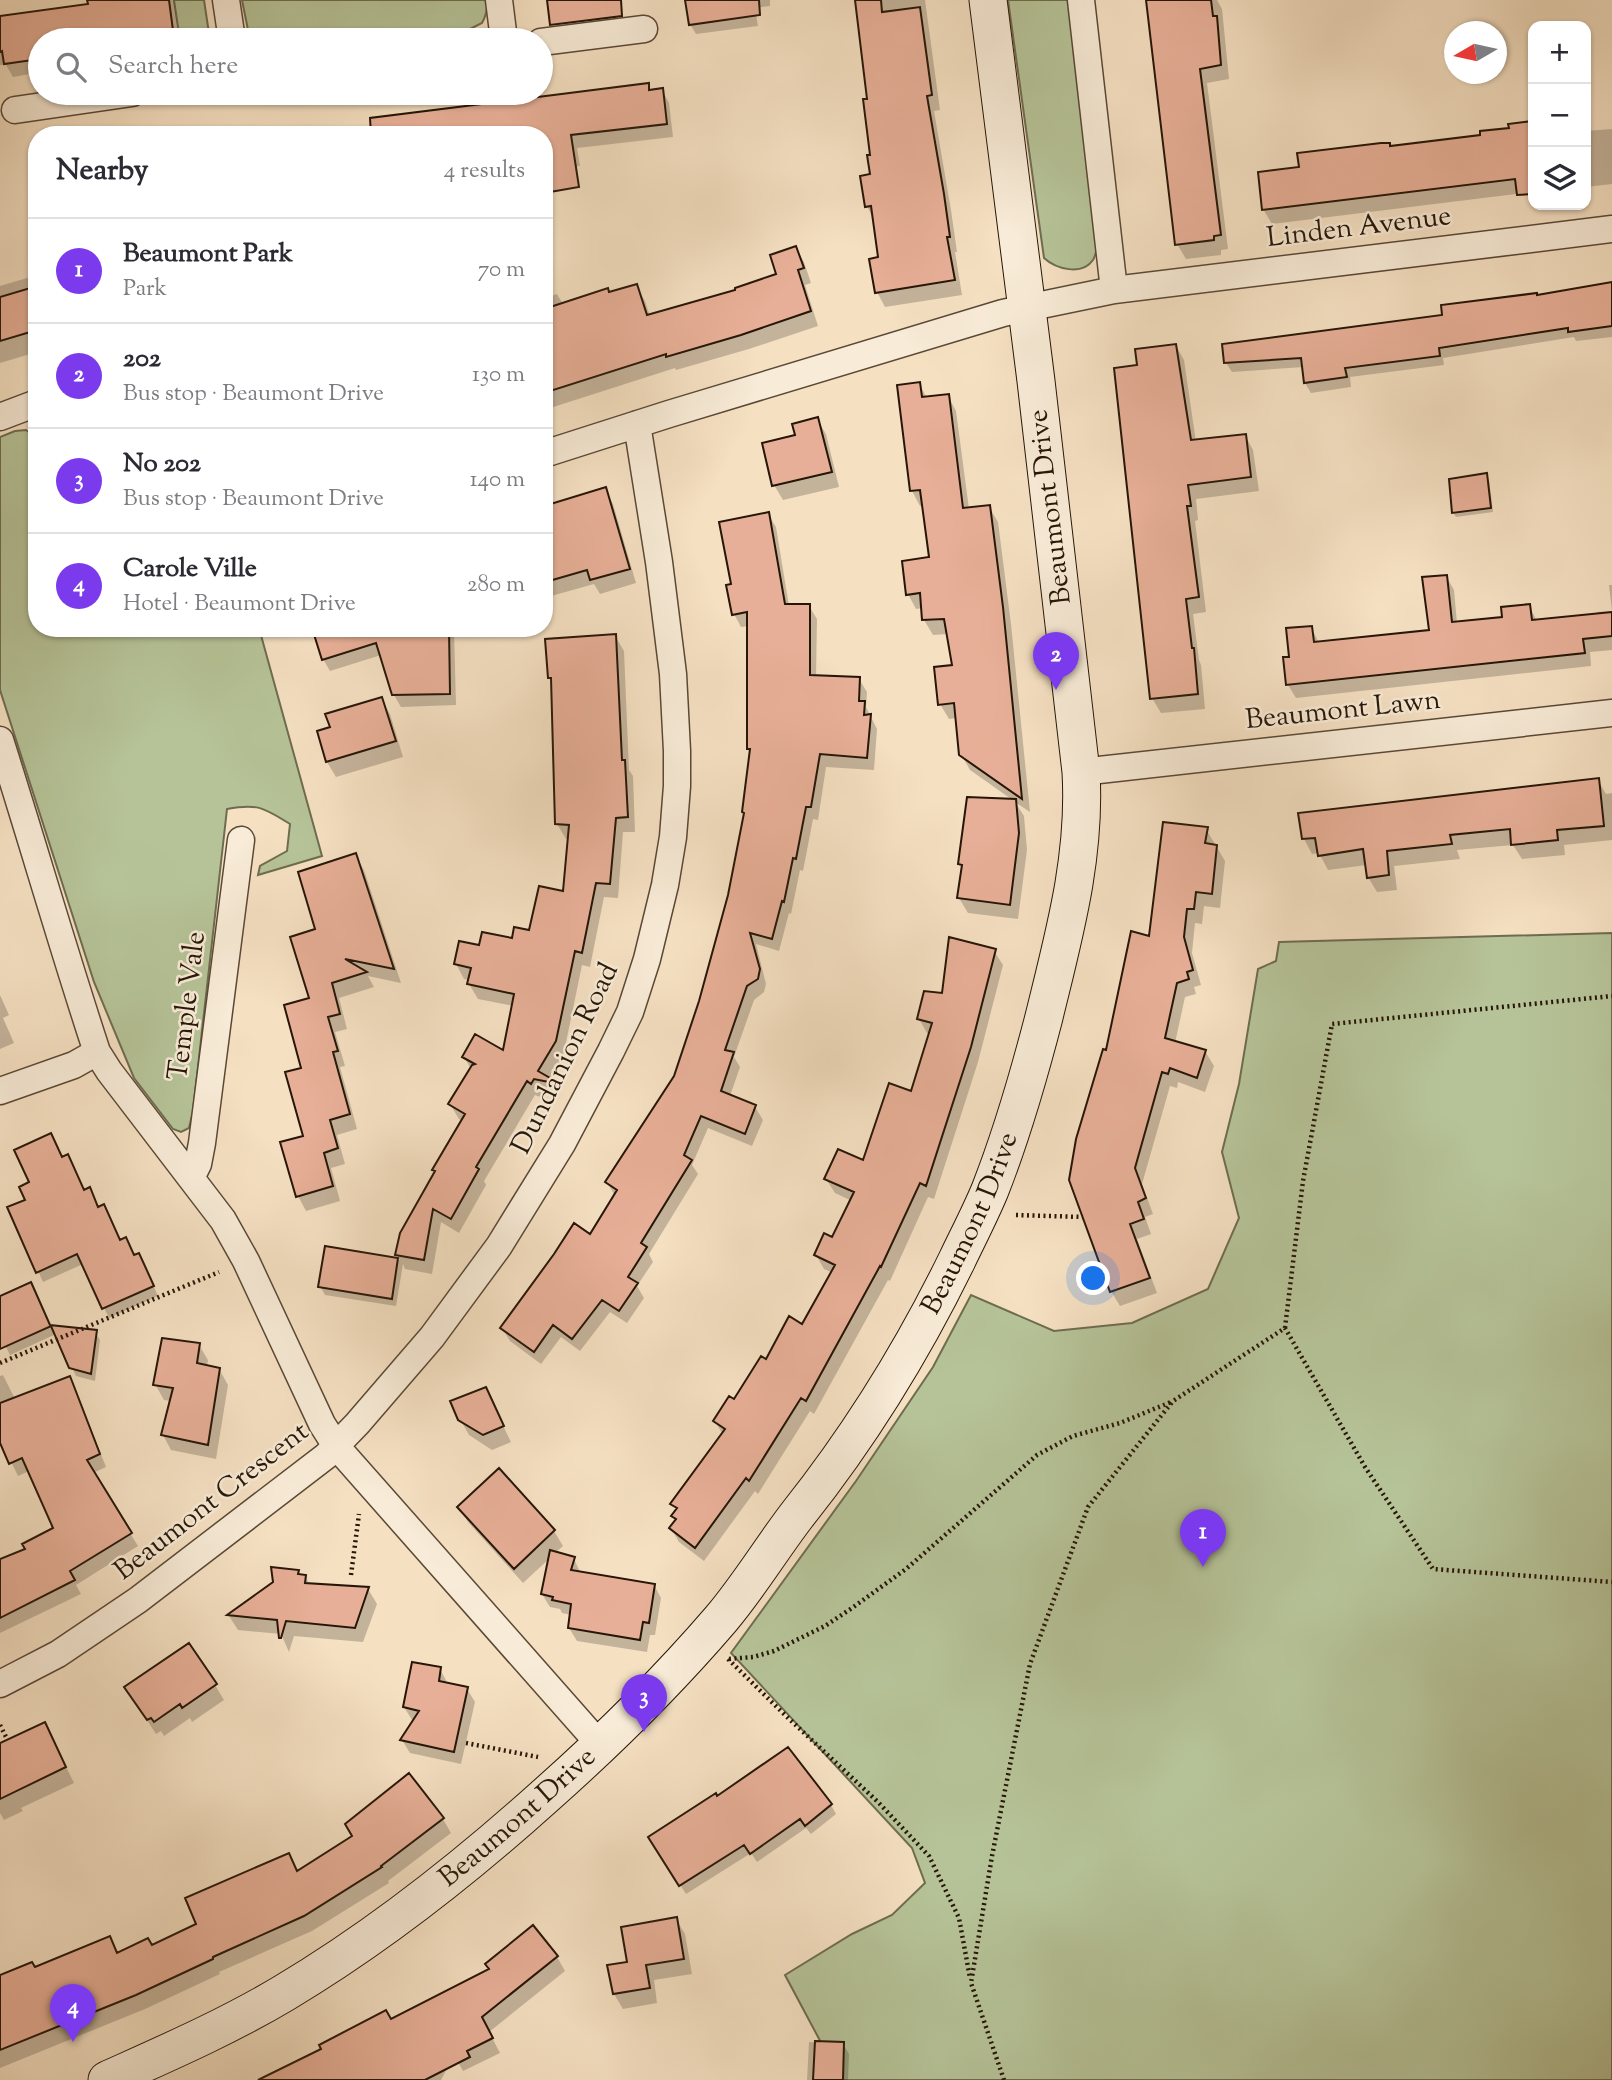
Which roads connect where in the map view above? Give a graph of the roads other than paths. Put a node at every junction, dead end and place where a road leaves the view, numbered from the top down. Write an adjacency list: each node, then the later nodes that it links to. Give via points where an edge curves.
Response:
1 (226, 0): 5 (street)
2 (499, 0): 6 (street)
3 (988, 0): 13 (street, Beaumont Drive)
4 (1082, 0): 12 (street)
5 (230, 28)
6 (502, 28)
7 (644, 29): 8 (street)
8 (553, 40)
9 (49, 105): 10 (street)
10 (15, 110)
11 (1612, 229): 12 (street, Linden Avenue)
12 (1114, 290): 13 (street, Linden Avenue)
13 (1027, 309): 16 (street, Linden Avenue); 20 (street, Beaumont Drive)
14 (28, 406): 15 (street)
15 (0, 417)
16 (637, 424): 17 (street, Linden Avenue); 25 (street, Dundanion Road, via 673,674 677,751 673,837 642,977 630,1012 562,1144 499,1246 432,1337)
17 (553, 451)
18 (1612, 713): 20 (street, Beaumont Lawn)
19 (0, 740): 22 (street, Temple Vale)
20 (1081, 772): 27 (street, Beaumont Drive, via 1079,863 1038,1040 990,1189 945,1284 874,1408 724,1616)
21 (241, 840): 24 (street, Temple Vale, via 202,1143)
22 (97, 1052): 23 (street); 24 (street, Temple Vale)
23 (0, 1091)
24 (191, 1178): 25 (street, Temple Vale, via 246,1261)
25 (336, 1446): 26 (street, Beaumont Crescent, via 138,1600 50,1659); 27 (street, Beaumont Crescent)
26 (0, 1684)
27 (601, 1746): 28 (street, Beaumont Drive, via 497,1839 349,1952 222,2028)
28 (107, 2080)

